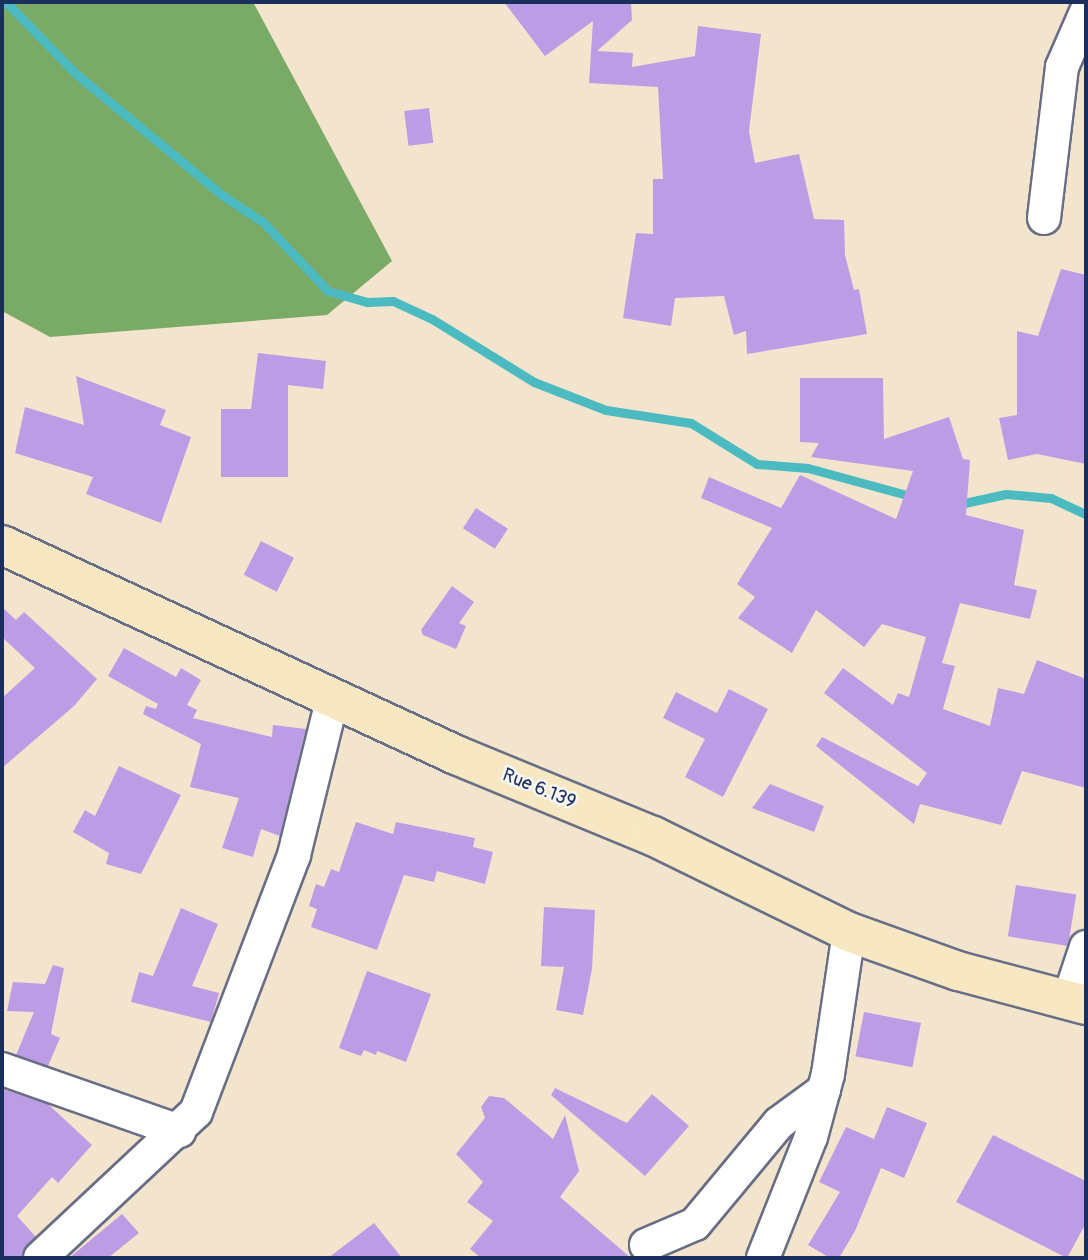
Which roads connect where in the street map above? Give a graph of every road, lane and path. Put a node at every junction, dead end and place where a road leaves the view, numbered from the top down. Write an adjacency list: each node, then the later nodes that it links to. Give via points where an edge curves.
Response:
1 (1086, 12): 2 (street, via 1062,67)
2 (1044, 218)
3 (2, 545): 4 (street, Rue 6.139)
4 (333, 696): 5 (street, Rue 6.139, via 456,755 653,836); 10 (street, via 294,855 210,1086)
5 (849, 932): 7 (street, Rue 6.139, via 958,971); 9 (street)
6 (1086, 947): 7 (street)
7 (1077, 1003)
8 (2, 1069): 10 (street)
9 (824, 1090): 11 (street, via 779,1123 695,1224); 13 (street, via 811,1137)
10 (179, 1131): 12 (street, via 112,1186)
11 (646, 1245)
12 (40, 1258)
13 (763, 1258)

